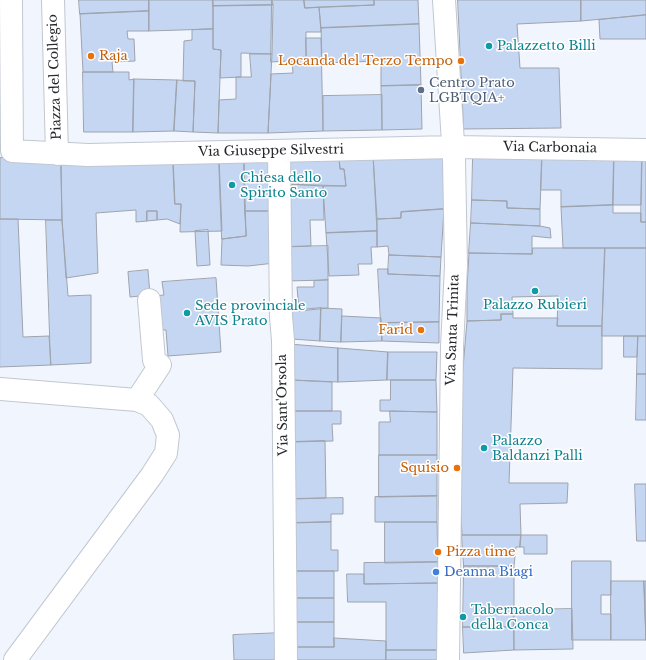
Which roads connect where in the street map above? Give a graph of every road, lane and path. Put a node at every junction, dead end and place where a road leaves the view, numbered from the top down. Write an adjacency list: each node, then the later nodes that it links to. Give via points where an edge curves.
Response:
1 (11, 0): 6 (street, Piazza del Collegio)
2 (53, 0): 8 (street, Piazza del Collegio)
3 (444, 0): 4 (street, Via Santa Trinita)
4 (454, 147): 5 (street, Via Carbonaia); 7 (street, Via Giuseppe Silvestri); 15 (street, Via Santa Trinita, via 456,266 452,347)
5 (646, 150)
6 (6, 151): 8 (street, Piazza del Collegio)
7 (279, 151): 9 (street, Via Giuseppe Silvestri); 14 (street, Via Sant'Orsola)
8 (58, 154): 9 (street, Piazza del Collegio)
9 (88, 155)
10 (149, 300): 12 (street, via 154,360 160,365)
11 (0, 389): 12 (street)
12 (137, 400): 13 (street, via 149,405 162,420 168,435 166,453)
13 (15, 660)
14 (286, 660)
15 (448, 660)

